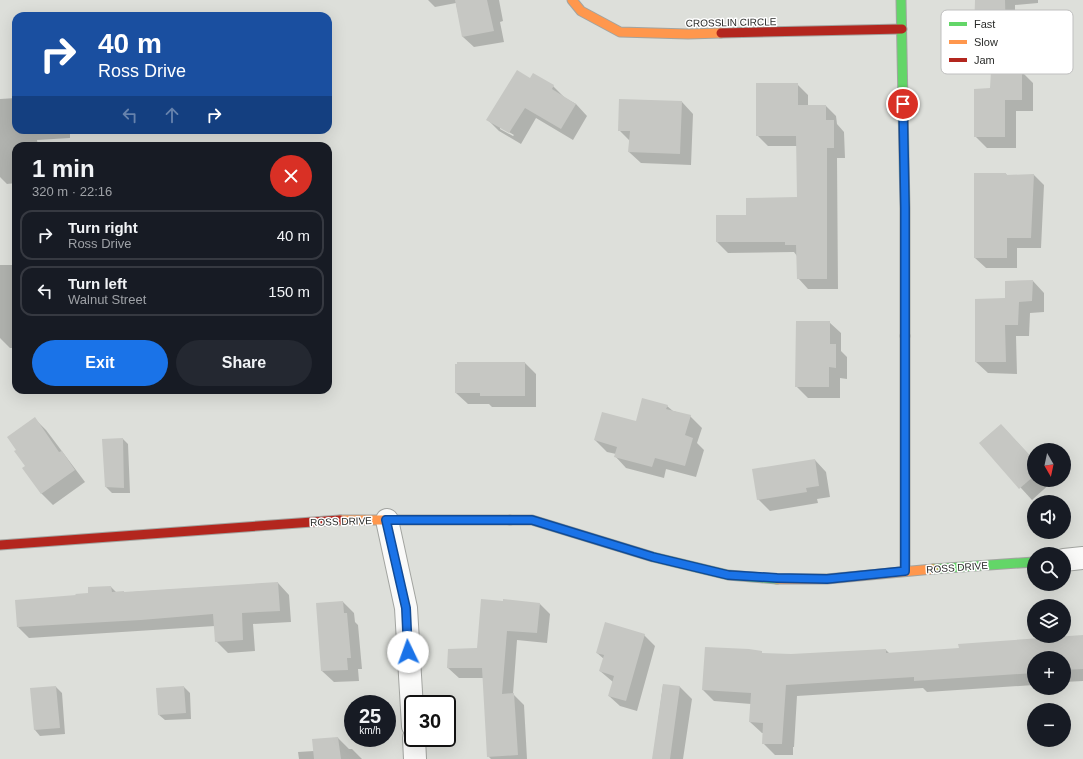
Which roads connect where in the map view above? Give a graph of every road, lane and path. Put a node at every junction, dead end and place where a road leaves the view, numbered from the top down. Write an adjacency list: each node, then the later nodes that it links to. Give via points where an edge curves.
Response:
1 (572, 0): 3 (street, CROSSLIN CIRCLE, via 581,11 620,32 688,34)
2 (902, 0): 3 (street)
3 (902, 30): 9 (street, via 905,208)
4 (386, 520): 5 (street, ROSS DRIVE, via 329,520); 9 (street, ROSS DRIVE, via 532,520 653,557 728,575 827,579); 10 (street, via 406,608)
5 (0, 544)
6 (1083, 558): 7 (street)
7 (1071, 559)
8 (1027, 562): 9 (street, ROSS DRIVE)
9 (905, 571)
10 (411, 695)
11 (414, 747): 12 (street)
12 (415, 759)

